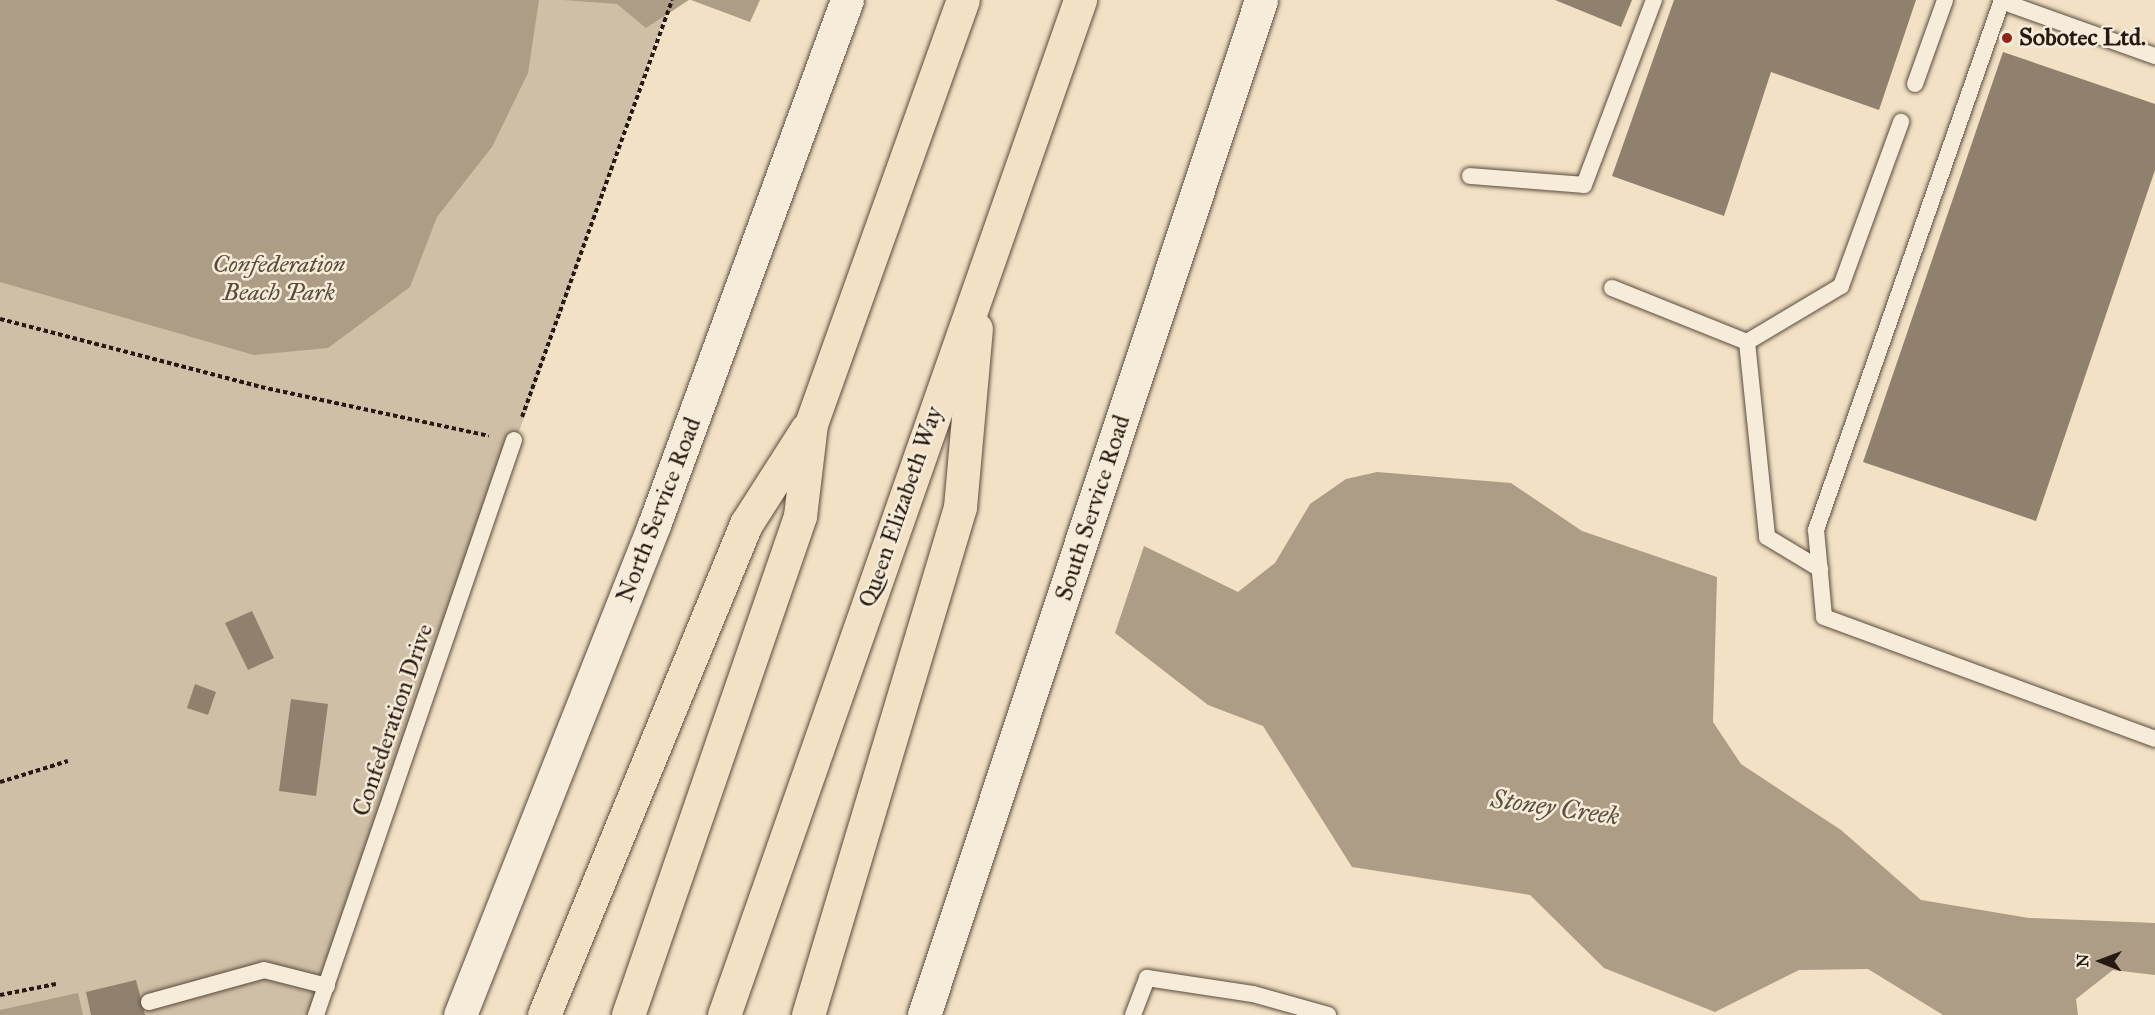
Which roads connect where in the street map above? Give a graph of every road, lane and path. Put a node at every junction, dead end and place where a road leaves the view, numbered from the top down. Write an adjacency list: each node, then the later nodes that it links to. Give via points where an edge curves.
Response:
1 (672, 0): 18 (path)
2 (847, 0): 28 (street, North Service Road, via 654,525)
3 (963, 0): 17 (highway)
4 (1080, 0): 13 (highway, Queen Elizabeth Way)
5 (1261, 0): 33 (street, South Service Road)
6 (1654, 0): 12 (lane, via 1584,185)
7 (1945, 0): 10 (lane)
8 (2002, 1): 9 (lane); 19 (lane, via 1816,530)
9 (2155, 56)
10 (1915, 84)
11 (1900, 122): 16 (lane, via 1841,286)
12 (1470, 176)
13 (980, 280): 31 (highway, Queen Elizabeth Way); 32 (highway, via 960,507)
14 (1612, 288): 16 (lane)
15 (0, 320): 18 (path, via 261,387)
16 (1746, 342): 19 (lane, via 1767,537)
17 (811, 424): 29 (highway, via 746,524); 30 (highway, via 800,516)
18 (514, 440): 24 (lane, Confederation Drive)
19 (1820, 569): 20 (lane, via 1824,616)
20 (2155, 739)
21 (68, 761): 22 (path)
22 (0, 782)
23 (56, 984): 25 (path)
24 (327, 986): 26 (lane, via 264,970); 27 (lane, Confederation Drive)
25 (0, 994)
26 (148, 1002)
27 (316, 1015)
28 (460, 1015)
29 (544, 1015)
30 (628, 1015)
31 (724, 1015)
32 (808, 1015)
33 (924, 1015)
34 (1133, 1015): 35 (lane, via 1147,978 1253,994)
35 (1328, 1015)

